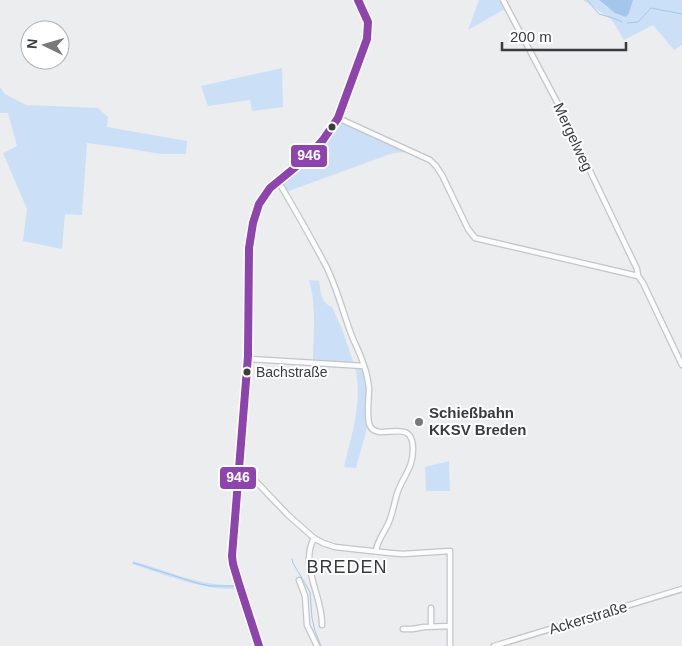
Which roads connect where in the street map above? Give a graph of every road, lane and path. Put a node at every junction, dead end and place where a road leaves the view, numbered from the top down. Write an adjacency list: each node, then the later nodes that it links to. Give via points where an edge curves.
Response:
1 (358, 0): 3 (main road, via 368,22 367,39)
2 (503, 0): 5 (street, Mergelweg, via 556,100)
3 (338, 118): 4 (main road, via 309,156); 5 (street, via 430,160 442,175 475,238)
4 (278, 181): 6 (main road, via 259,204 250,236); 8 (street, via 326,265)
5 (638, 276): 7 (street, Mergelweg)
6 (248, 359): 8 (street); 9 (main road)
7 (682, 365)
8 (364, 366): 11 (street, via 369,387 371,428 379,432 407,433 413,449 411,467)
9 (239, 470): 10 (street, via 246,471); 19 (main road, via 233,564)
10 (314, 538): 11 (street, via 330,545); 15 (street, via 310,566)
11 (376, 551): 17 (street, via 403,554 450,551)
12 (299, 580): 20 (street, via 305,596 308,625)
13 (682, 589): 22 (street, Ackerstraße)
14 (431, 608): 16 (street)
15 (322, 625)
16 (431, 626): 17 (street); 18 (street)
17 (450, 626): 21 (street)
18 (403, 629)
19 (259, 646)
20 (317, 646)
21 (450, 646)
22 (494, 646)

